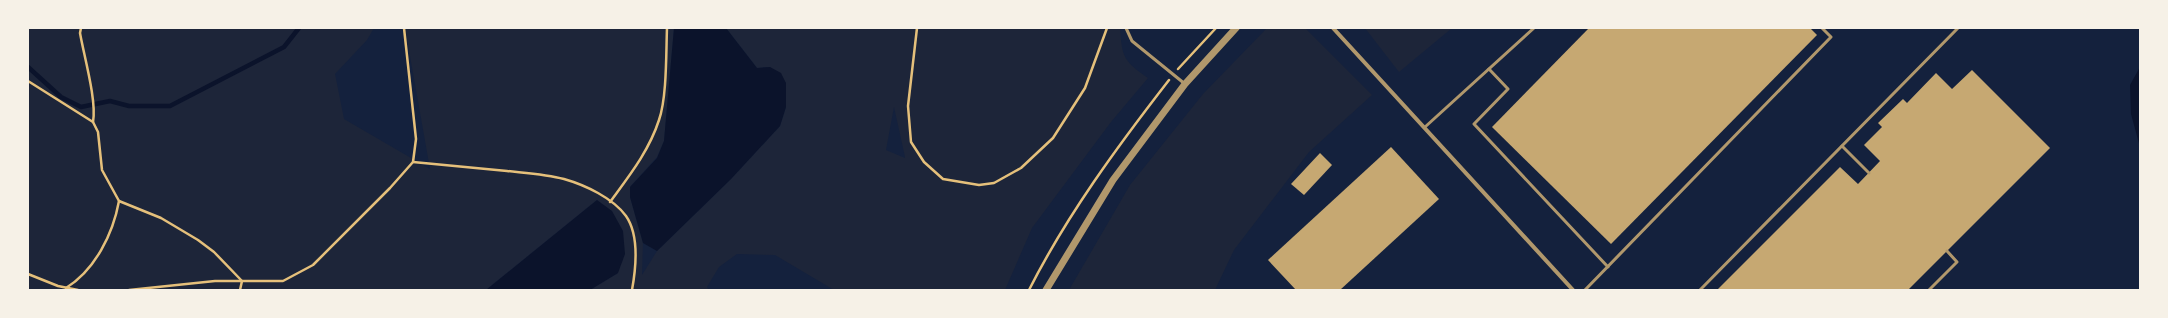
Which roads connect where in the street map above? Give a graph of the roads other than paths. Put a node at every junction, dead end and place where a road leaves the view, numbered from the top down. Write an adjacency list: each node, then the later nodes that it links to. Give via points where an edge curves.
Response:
1 (1126, 28): 8 (lane, via 1132,41)
2 (1236, 28): 8 (street)
3 (1333, 28): 9 (street)
4 (1534, 28): 7 (lane)
5 (1822, 28): 13 (lane, via 1831,37)
6 (1958, 28): 10 (lane)
7 (1489, 69): 9 (lane); 13 (lane, via 1508,89 1474,124)
8 (1185, 84): 14 (street, via 1113,180)
9 (1425, 127): 15 (street)
10 (1842, 146): 11 (lane); 17 (lane)
11 (1869, 173)
12 (1947, 251): 18 (lane, via 1957,262)
13 (1608, 267): 16 (lane)
14 (1046, 290)
15 (1573, 290)
16 (1585, 290)
17 (1700, 290)
18 (1929, 290)

